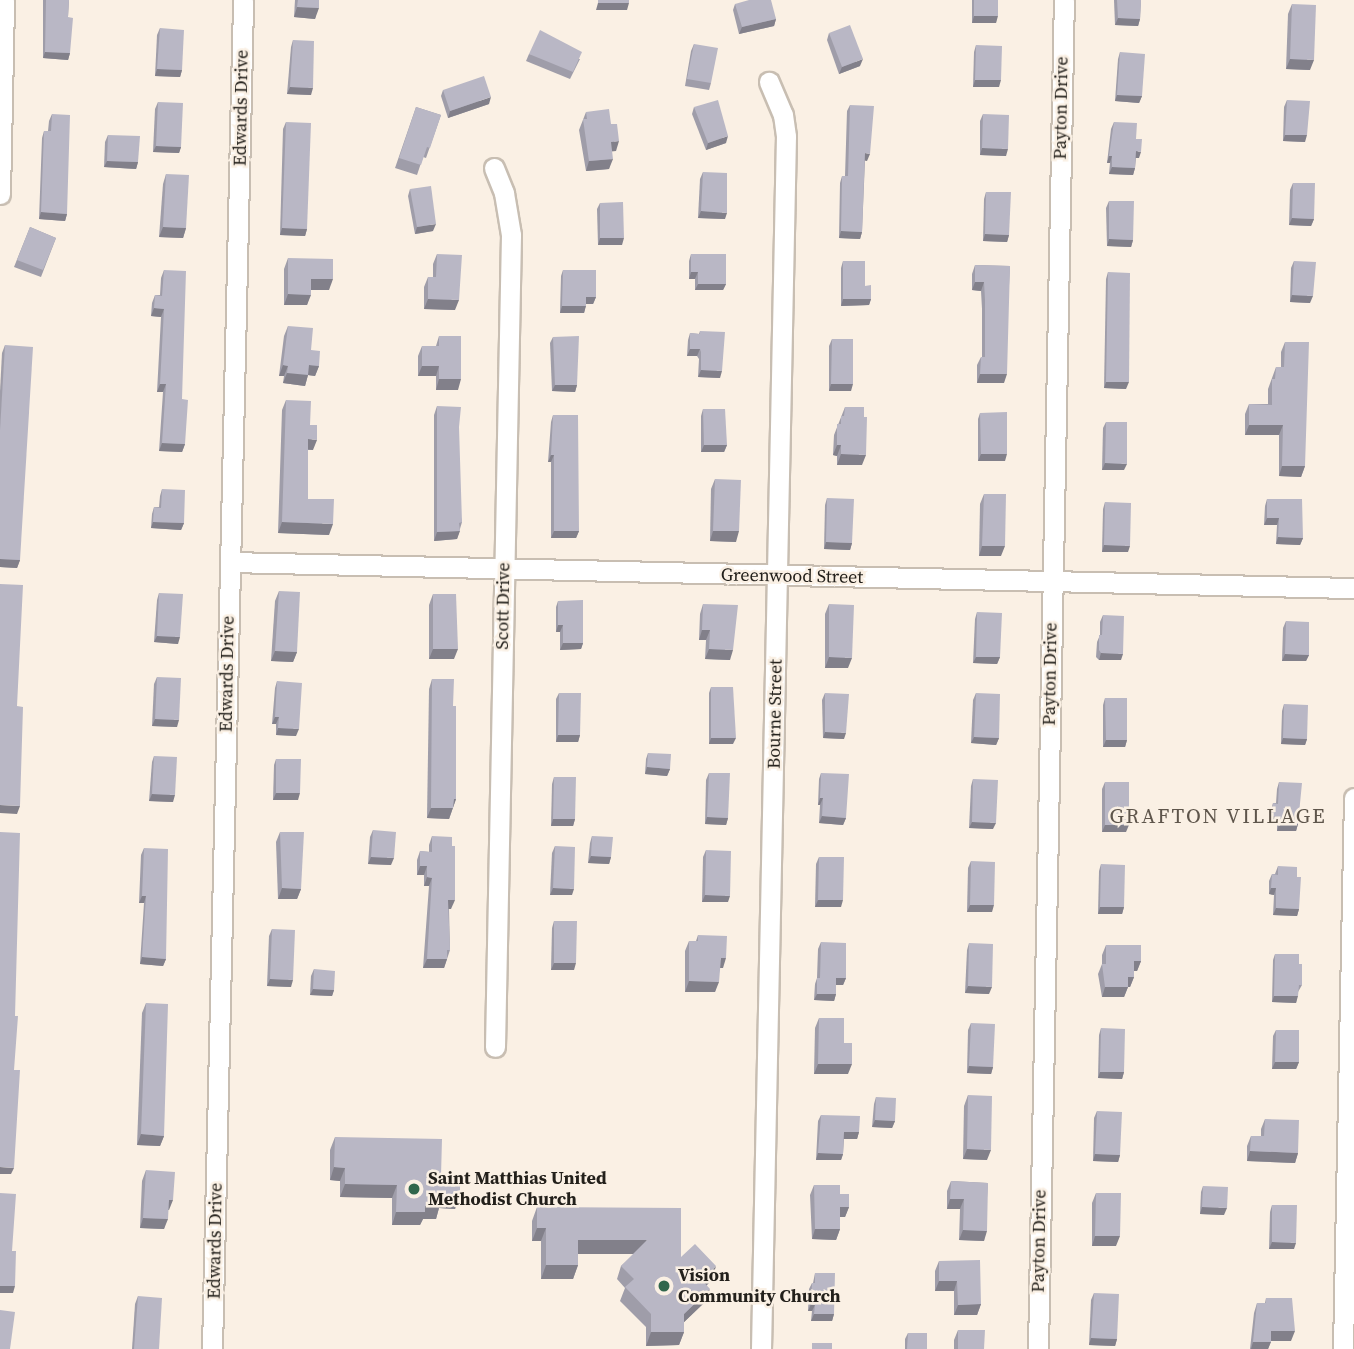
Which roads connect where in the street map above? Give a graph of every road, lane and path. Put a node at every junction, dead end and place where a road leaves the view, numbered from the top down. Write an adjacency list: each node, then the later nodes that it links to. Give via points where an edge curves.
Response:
1 (4, 0): 6 (street)
2 (243, 0): 7 (street, Edwards Drive)
3 (1064, 0): 10 (street, Payton Drive)
4 (769, 82): 9 (street, Bourne Street, via 786,136)
5 (494, 167): 8 (street, Scott Drive, via 511,235)
6 (0, 194)
7 (230, 562): 8 (street, Greenwood Street); 14 (street, Edwards Drive)
8 (504, 570): 9 (street, Greenwood Street); 13 (street, Scott Drive)
9 (778, 576): 10 (street, Greenwood Street); 15 (street, Bourne Street)
10 (1052, 582): 11 (street, Greenwood Street); 16 (street, Payton Drive)
11 (1354, 588)
12 (1354, 798): 17 (street)
13 (495, 1047)
14 (212, 1349)
15 (761, 1349)
16 (1038, 1349)
17 (1343, 1349)

